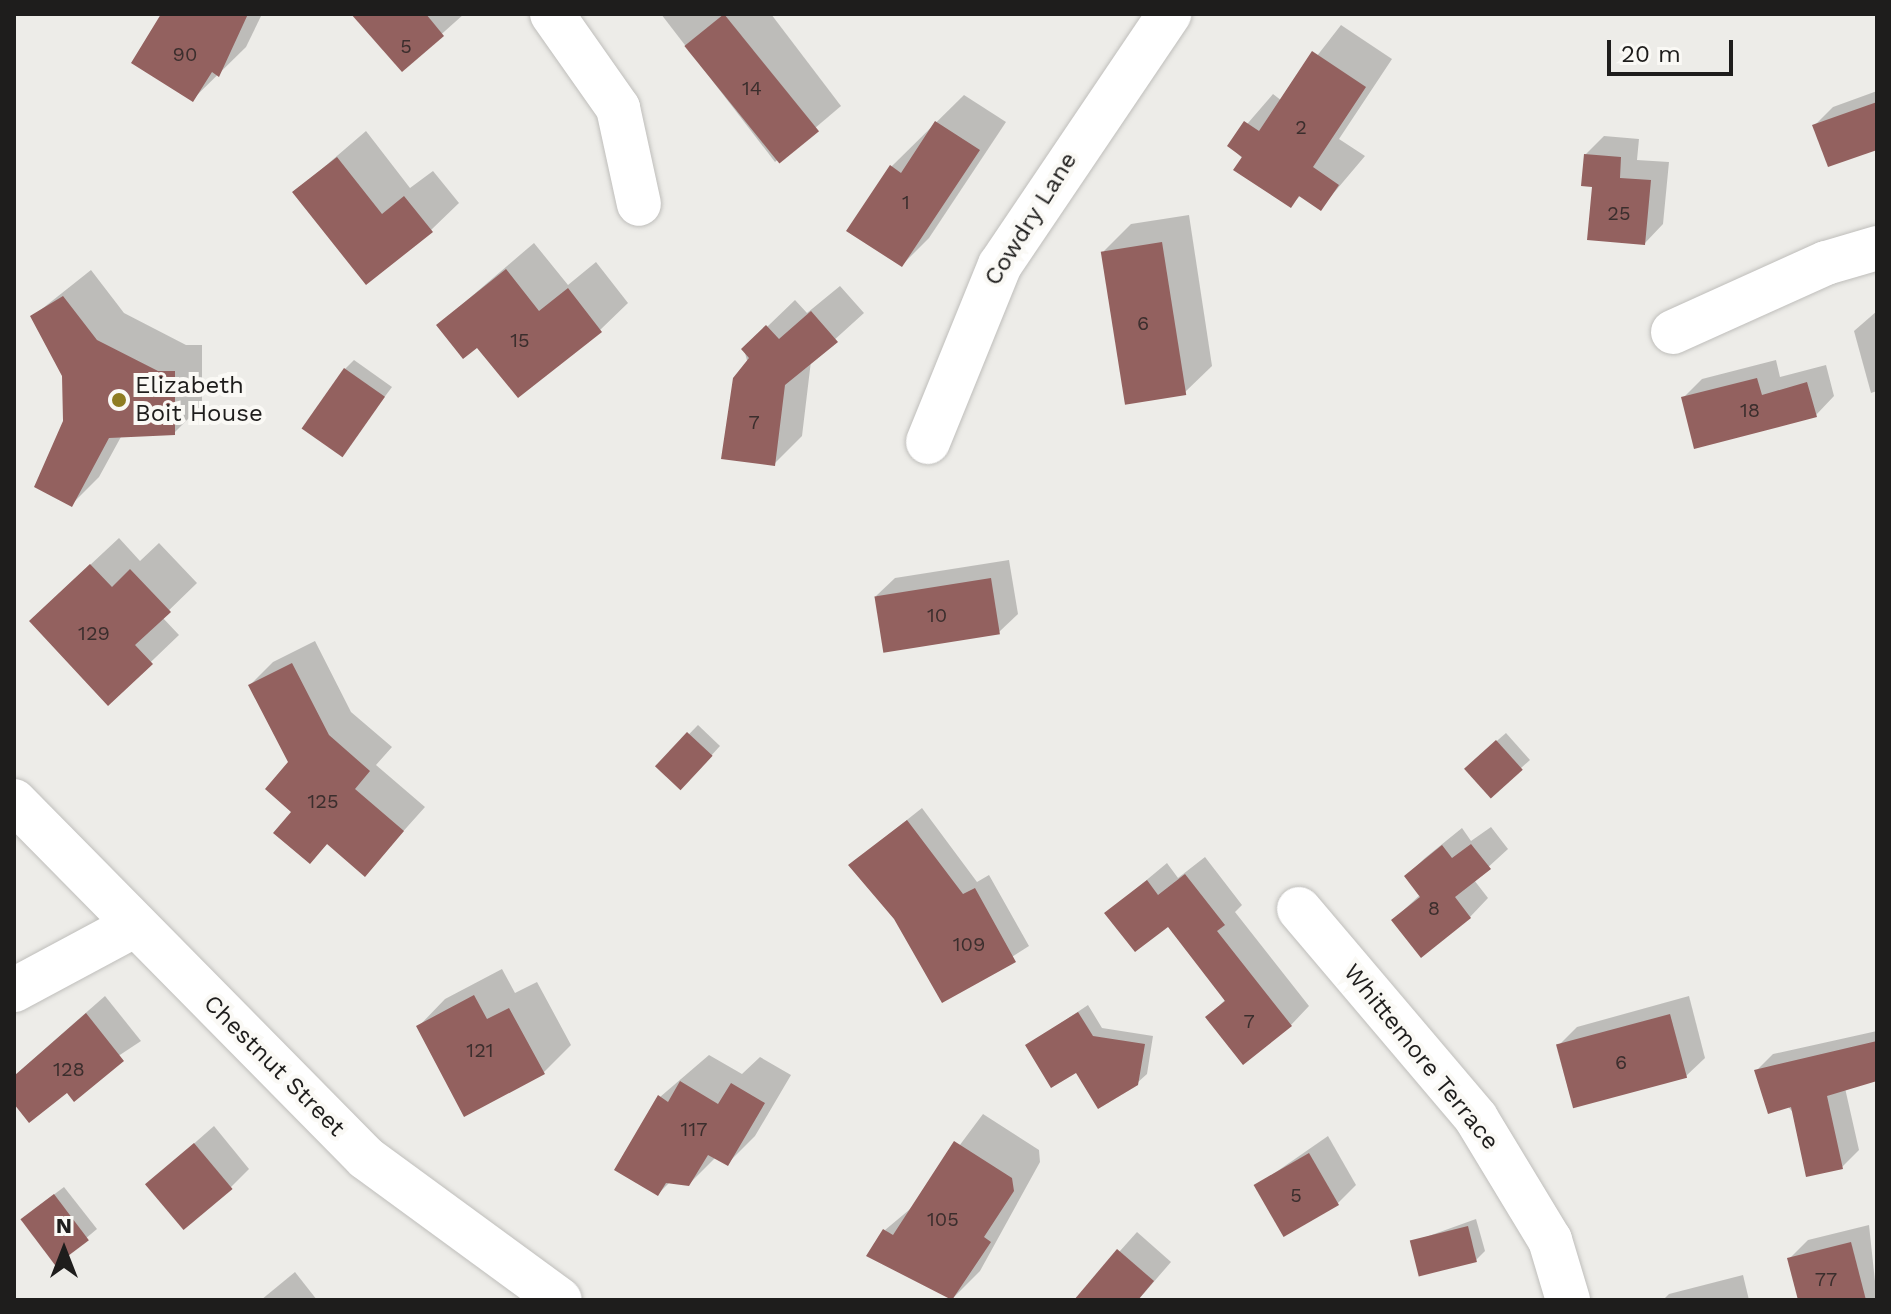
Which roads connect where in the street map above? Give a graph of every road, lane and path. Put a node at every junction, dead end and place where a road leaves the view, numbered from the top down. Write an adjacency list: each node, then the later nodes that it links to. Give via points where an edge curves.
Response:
1 (552, 14): 3 (street, via 618,108)
2 (1169, 14): 6 (street, Cowdry Lane, via 1000,265)
3 (639, 204)
4 (1877, 248): 5 (street, via 1826,263)
5 (1673, 332)
6 (928, 442)
7 (14, 801): 9 (street, Chestnut Street)
8 (1299, 909): 12 (street, Whittemore Terrace, via 1476,1118 1550,1240)
9 (135, 925): 10 (street); 11 (street, Chestnut Street, via 378,1169)
10 (14, 990)
11 (560, 1300)
12 (1568, 1300)

